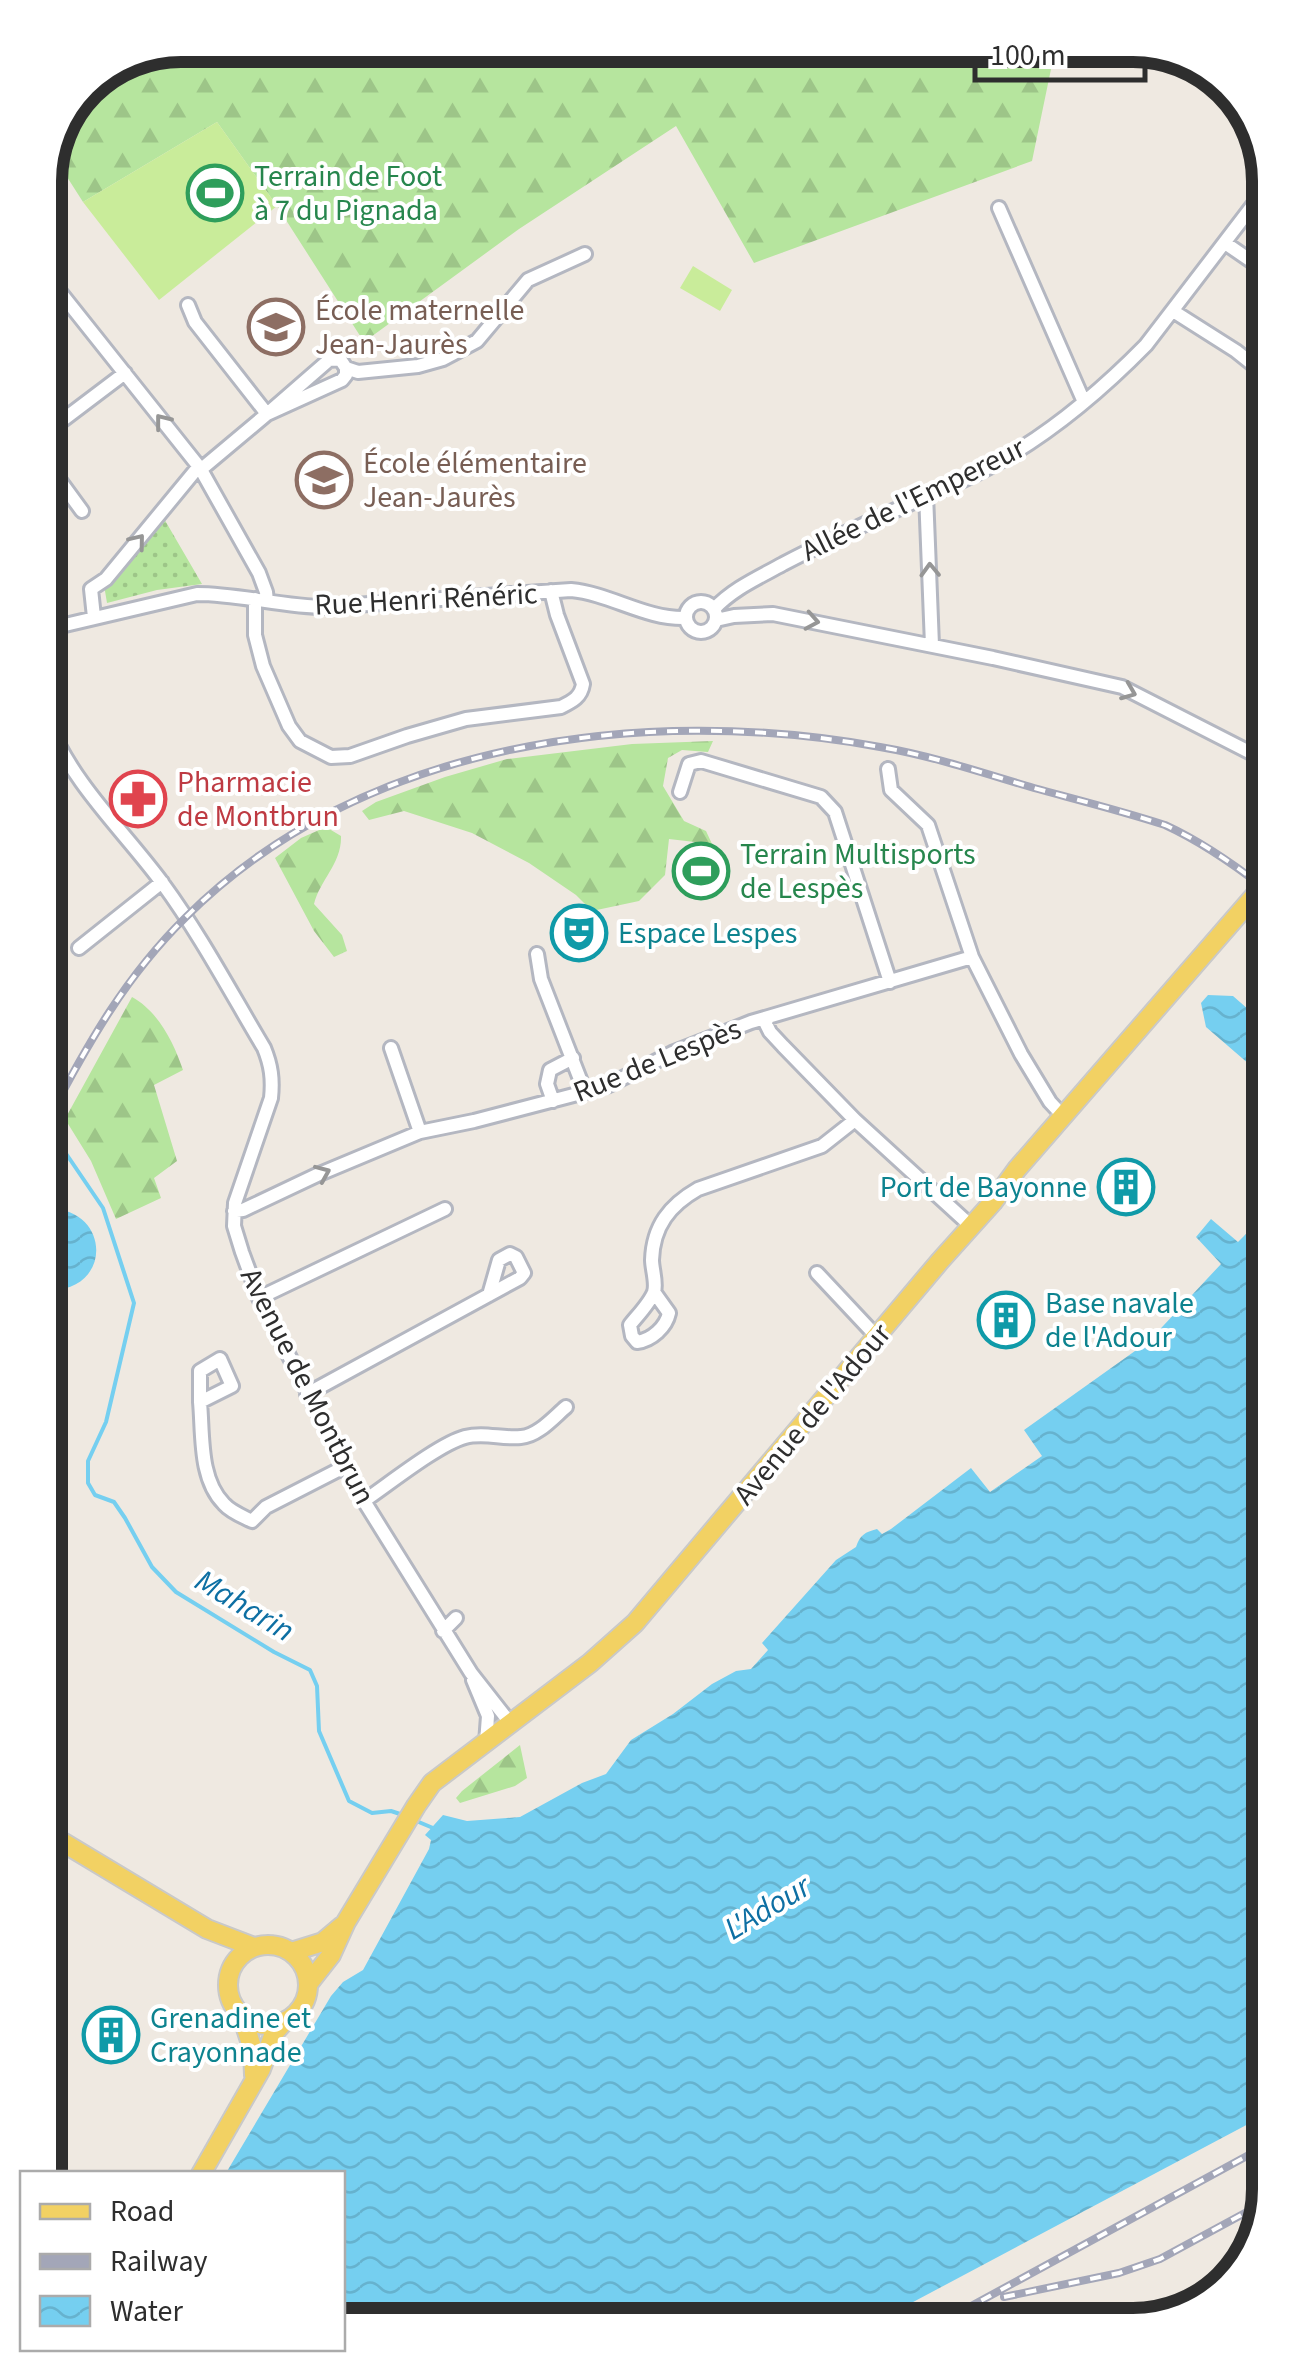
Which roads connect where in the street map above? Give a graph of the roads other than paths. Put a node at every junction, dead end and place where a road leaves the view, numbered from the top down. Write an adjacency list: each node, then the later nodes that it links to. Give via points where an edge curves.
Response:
1 (1252, 207): 3 (street, Allée de l'Empereur)
2 (1000, 208): 11 (street)
3 (1225, 244): 5 (street); 8 (street, Allée de l'Empereur)
4 (585, 254): 12 (street, via 528,280 477,341 442,360 358,372 340,359 329,360)
5 (1252, 262)
6 (63, 303): 10 (street)
7 (188, 304): 12 (street)
8 (1173, 311): 9 (street); 11 (street, Allée de l'Empereur, via 1146,346)
9 (1252, 364)
10 (125, 373): 13 (street); 14 (street, one-way to 10)
11 (1084, 402): 16 (street, Allée de l'Empereur, via 1012,454)
12 (267, 414): 14 (street)
13 (63, 419)
14 (200, 468): 19 (street, via 259,573); 21 (street, one-way to 14, via 91,589 106,580)
15 (63, 485): 17 (street)
16 (926, 494): 20 (street, Allée de l'Empereur, via 740,586); 24 (street, one-way to 16)
17 (82, 511)
18 (551, 591): 19 (street, Rue Henri Rénéric, via 326,607); 19 (street, via 583,684 574,700 466,718 331,757 300,741 288,726 255,636); 22 (street, Rue Henri Rénéric, via 585,591 653,615)
19 (261, 600): 21 (street, Rue Henri Rénéric, via 197,594)
20 (714, 615): 22 (street, via 706,603 696,602); 22 (street, via 711,628 702,632); 24 (street, one-way to 24, via 773,614)
21 (94, 616): 23 (street, Rue Henri Rénéric)
22 (685, 618)
23 (63, 625)
24 (932, 646): 26 (street, one-way to 26, via 1122,687)
25 (63, 754): 29 (street)
26 (1252, 754)
27 (888, 769): 33 (street, via 891,790 928,825)
28 (680, 792): 34 (street, via 689,764 701,760 821,797 835,812)
29 (162, 882): 31 (street); 44 (street, via 270,1064 272,1098)
30 (1252, 898): 40 (main road, Avenue de l'Adour)
31 (79, 948)
32 (537, 954): 37 (street)
33 (972, 958): 34 (street, Rue de Lespès); 40 (street, via 1021,1054)
34 (890, 982): 35 (street, Rue de Lespès)
35 (767, 1018): 38 (street, Rue de Lespès); 41 (street, via 770,1032)
36 (391, 1048): 42 (street)
37 (572, 1058): 38 (street); 39 (street, via 550,1070)
38 (586, 1092): 39 (street, Rue de Lespès)
39 (553, 1101): 42 (street, Rue de Lespès)
40 (1063, 1116): 45 (main road, Avenue de l'Adour)
41 (855, 1120): 45 (street); 47 (street, via 822,1146 679,1200 656,1234)
42 (420, 1132): 44 (street, Rue de Lespès, one-way to 42)
43 (445, 1209): 49 (street)
44 (234, 1211): 49 (street, Avenue de Montbrun)
45 (972, 1227): 50 (main road, Avenue de l'Adour)
46 (817, 1273): 50 (street)
47 (654, 1292)
48 (489, 1295): 51 (street)
49 (259, 1298): 51 (street, Avenue de Montbrun)
50 (877, 1337): 59 (main road, Avenue de l'Adour, via 635,1623)
51 (308, 1394): 54 (street, Avenue de Montbrun)
52 (200, 1402): 54 (street, via 207,1476 227,1508 252,1521 266,1507)
53 (566, 1407): 55 (street, via 524,1438 466,1437 448,1445)
54 (346, 1466): 55 (street, Avenue de Montbrun)
55 (364, 1502): 57 (street, Avenue de Montbrun)
56 (456, 1618): 57 (street)
57 (443, 1631): 58 (street, Avenue de Montbrun)
58 (471, 1673): 59 (street, Avenue de Montbrun); 60 (street, via 488,1716)
59 (511, 1724): 60 (main road, Avenue de l'Adour)
60 (486, 1743): 62 (main road, Avenue de l'Adour, via 432,1784)
61 (62, 1842): 63 (main road)
62 (346, 1922): 65 (main road, Avenue de l'Adour, via 323,1942); 67 (main road, Avenue de l'Adour)
63 (207, 1930): 64 (main road); 66 (main road)
64 (254, 1946): 65 (main road, via 274,1944); 66 (main road)
65 (291, 1952): 67 (main road, via 304,1965)
66 (231, 1968): 68 (main road, via 228,1988)
67 (308, 1983): 69 (main road, via 304,2005)
68 (242, 2016): 69 (main road, via 262,2025); 70 (main road)
69 (283, 2023): 70 (main road)
70 (254, 2081): 71 (main road)
71 (203, 2171)

